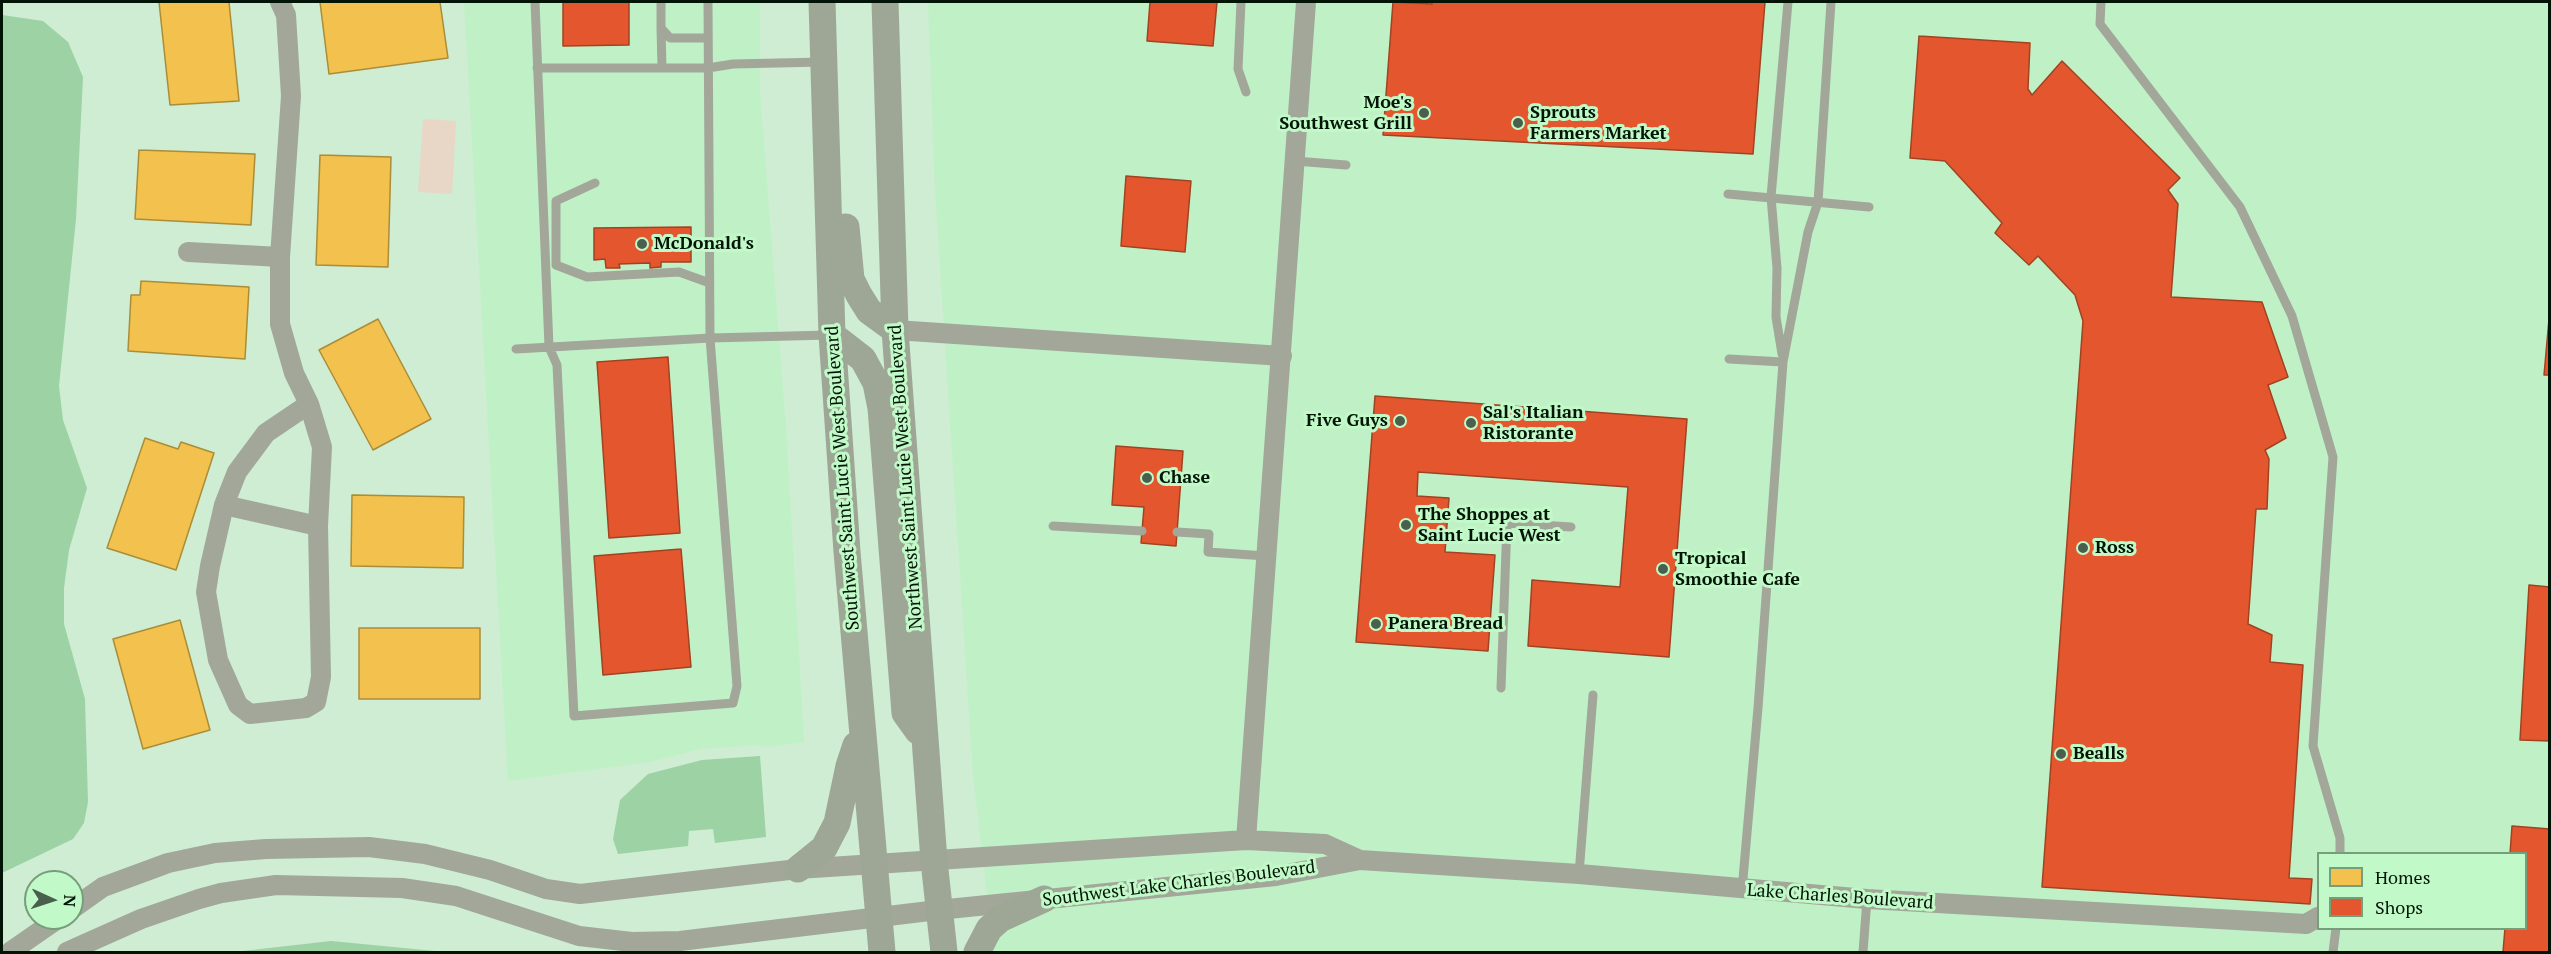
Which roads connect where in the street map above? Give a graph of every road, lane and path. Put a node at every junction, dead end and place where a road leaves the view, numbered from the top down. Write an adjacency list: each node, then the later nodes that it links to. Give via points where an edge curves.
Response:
1 (280, 2): 28 (street, via 286,15 291,96)
2 (535, 2): 16 (lane)
3 (661, 2): 13 (lane)
4 (708, 2): 14 (lane)
5 (822, 2): 15 (main road, Southwest Saint Lucie West Boulevard)
6 (838, 2): 30 (main road, via 851,279 869,311)
7 (885, 2): 30 (main road, Northwest Saint Lucie West Boulevard)
8 (1241, 2): 19 (lane, via 1238,69)
9 (1306, 2): 20 (street)
10 (1788, 2): 24 (lane)
11 (1831, 2): 25 (lane)
12 (2101, 2): 51 (lane, via 2100,24 2240,207 2292,316 2333,457 2313,746 2340,838)
13 (661, 28): 14 (lane, via 670,38); 17 (lane)
14 (708, 38): 18 (lane)
15 (824, 62): 18 (lane); 31 (main road, Southwest Saint Lucie West Boulevard)
16 (537, 68): 17 (lane); 33 (lane)
17 (662, 68): 18 (lane)
18 (708, 68): 29 (lane)
19 (1246, 92)
20 (1295, 161): 21 (lane); 35 (street)
21 (1346, 165)
22 (595, 183): 29 (lane, via 556,201 556,265 587,277 679,272)
23 (1728, 194): 24 (lane)
24 (1771, 197): 25 (lane); 37 (lane, via 1777,268 1776,317)
25 (1818, 202): 26 (lane); 37 (lane, via 1808,232)
26 (1869, 207)
27 (188, 252): 28 (street)
28 (280, 257): 38 (street, via 280,324 294,372)
29 (707, 282): 32 (lane)
30 (895, 330): 35 (street); 49 (main road, Northwest Saint Lucie West Boulevard)
31 (832, 335): 32 (lane); 48 (main road, Southwest Saint Lucie West Boulevard); 49 (main road, via 863,359 876,383 905,713)
32 (710, 338): 33 (lane); 33 (lane, via 737,686 733,703 574,716 557,365)
33 (549, 347): 34 (lane)
34 (516, 349)
35 (1282, 357): 45 (street)
36 (1729, 358): 37 (lane)
37 (1783, 362): 57 (lane)
38 (309, 404): 39 (street, via 266,433 237,472); 40 (street, via 322,447)
39 (224, 506): 40 (street); 40 (street, via 206,592 218,660 238,705 250,714 306,708 316,702 321,677)
40 (318, 526)
41 (1053, 526): 43 (lane)
42 (1571, 527): 46 (lane, via 1508,523)
43 (1142, 531)
44 (1177, 532): 45 (lane, via 1209,534 1208,552)
45 (1266, 556): 50 (street)
46 (1501, 688)
47 (1593, 695): 56 (lane)
48 (862, 729): 54 (main road, Southwest Saint Lucie West Boulevard); 55 (main road, via 849,766 837,824 824,848)
49 (926, 742): 53 (main road, Northwest Saint Lucie West Boulevard)
50 (1246, 840): 52 (street, Southwest Lake Charles Boulevard, via 1325,844); 53 (street, Southwest Lake Charles Boulevard)
51 (2340, 852)
52 (1360, 860): 56 (street, Lake Charles Boulevard); 58 (street, Southwest Lake Charles Boulevard, via 1276,876)
53 (934, 861): 54 (street, Southwest Lake Charles Boulevard); 61 (main road, Northwest Saint Lucie West Boulevard)
54 (872, 864): 55 (street, Southwest Lake Charles Boulevard); 62 (main road, Southwest Saint Lucie West Boulevard)
55 (798, 869): 60 (street, Southwest Lake Charles Boulevard, via 580,894 546,889 425,854 369,847 266,849 168,863 103,887)
56 (1579, 874): 57 (street, Lake Charles Boulevard)
57 (1742, 890): 59 (street, Lake Charles Boulevard)
58 (1044, 899): 61 (street, Southwest Lake Charles Boulevard); 70 (main road, via 1000,919 988,929)
59 (1867, 899): 63 (street, Lake Charles Boulevard, via 2306,924); 71 (lane)
60 (84, 900)
61 (938, 910): 62 (street, Southwest Lake Charles Boulevard); 69 (main road, Northwest Saint Lucie West Boulevard)
62 (878, 918): 67 (street, Southwest Lake Charles Boulevard, via 680,941 632,942 579,936 445,895 402,888 276,885 199,899 141,919); 68 (main road, Southwest Saint Lucie West Boulevard)
63 (2317, 918)
64 (42, 930): 66 (street)
65 (2336, 930): 72 (lane)
66 (10, 952)
67 (67, 952)
68 (882, 952)
69 (944, 952)
70 (977, 952)
71 (1863, 952)
72 (2333, 952)

